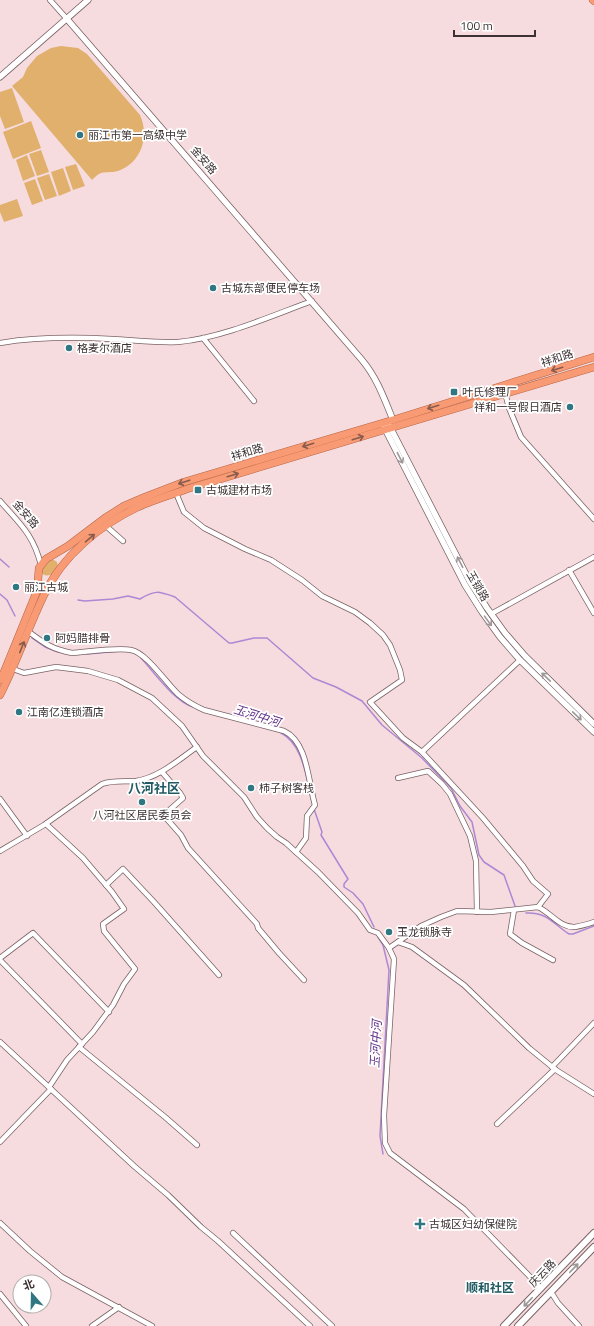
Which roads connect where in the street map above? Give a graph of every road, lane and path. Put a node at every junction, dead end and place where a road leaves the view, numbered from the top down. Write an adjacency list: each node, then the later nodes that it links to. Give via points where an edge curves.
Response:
1 (50, 0): 3 (street)
2 (87, 0): 3 (street)
3 (67, 18): 4 (street); 5 (street, 金安路)
4 (0, 78)
5 (312, 301): 6 (street); 12 (street, 金安路, via 372,373 379,386)
6 (203, 338): 7 (street, via 169,342 67,338); 11 (street)
7 (0, 343)
8 (594, 357): 12 (highway, 祥和路, one-way to 12)
9 (594, 367): 10 (highway, 祥和路)
10 (505, 393): 12 (highway, 祥和路); 15 (street, via 521,437)
11 (254, 401)
12 (388, 424): 13 (highway, 祥和路, one-way to 12); 18 (highway, 祥和路, one-way to 18, via 150,494 105,518); 26 (street, 玉锁路, one-way to 12, via 470,582); 28 (street, 玉锁路, one-way to 28, via 465,585 491,624)
13 (176, 493): 16 (highway, 祥和路, via 138,508); 35 (street, via 184,512 204,528 271,560 322,596 363,617 380,632 390,645 402,680 370,702 403,738)
14 (0, 501): 20 (street, 金安路, via 29,534)
15 (594, 519)
16 (106, 526): 17 (street); 21 (highway, 祥和路, one-way to 16, via 83,544)
17 (123, 540)
18 (54, 555): 20 (highway, 祥和路); 21 (highway, via 60,558)
19 (594, 557): 22 (street)
20 (41, 564): 23 (highway)
21 (64, 565): 24 (highway, 祥和路)
22 (569, 570): 25 (street); 26 (street)
23 (39, 578): 24 (highway, via 44,582); 30 (highway, via 38,591)
24 (52, 582): 27 (highway, 祥和路, via 44,594)
25 (594, 613)
26 (491, 614): 32 (street, 玉锁路, one-way to 26, via 525,656)
27 (29, 632): 29 (highway, 祥和路, one-way to 27); 42 (street, via 46,645 66,652 134,650 144,657 178,694 194,706 284,731 294,738 302,753 315,805 307,816 306,838)
28 (520, 660): 33 (street, 玉锁路, one-way to 33); 35 (street)
29 (13, 669): 31 (highway, 祥和路); 34 (street, via 24,673 56,667 88,671 118,680 152,698 182,726)
30 (0, 680)
31 (0, 695)
32 (594, 724)
33 (594, 732)
34 (197, 747): 36 (street); 42 (street, via 202,756 244,797 267,828)
35 (422, 752): 44 (street, via 483,818 533,881 548,894)
36 (162, 772): 39 (street, via 136,781 102,784); 53 (street, via 183,798 165,814 166,818 179,832 188,848)
37 (398, 778): 46 (street, via 428,771 450,794 473,844)
38 (0, 799): 40 (street)
39 (46, 824): 40 (street); 43 (street, via 83,858)
40 (27, 836): 41 (street)
41 (0, 851)
42 (296, 852): 49 (street, via 346,900 370,930 378,933)
43 (106, 885): 52 (street, via 123,869); 54 (street, via 124,909 103,924 103,930 135,969)
44 (538, 908): 45 (street); 47 (street, via 566,926 576,927)
45 (514, 910): 46 (street); 51 (street, via 510,934)
46 (477, 912): 48 (street, via 457,911 441,917 421,926)
47 (594, 922)
48 (398, 942): 49 (street); 58 (street, via 412,947 464,985 508,1029)
49 (389, 948): 68 (street, via 394,959 384,1115 386,1146 390,1153 464,1209)
50 (0, 959): 54 (street, via 33,933); 57 (street)
51 (553, 960)
52 (219, 975)
53 (304, 980)
54 (109, 1012): 57 (street)
55 (594, 1023): 58 (street)
56 (0, 1042): 59 (street)
57 (81, 1045): 59 (street, via 66,1060); 63 (street)
58 (554, 1068): 60 (street); 61 (street)
59 (50, 1088): 62 (street); 75 (street)
60 (594, 1094)
61 (497, 1124)
62 (0, 1142)
63 (197, 1145)
64 (0, 1223): 71 (street, via 62,1276)
65 (234, 1233): 76 (street)
66 (594, 1233): 68 (main road, 庆云路)
67 (594, 1247): 69 (main road, 庆云路, one-way to 67)
68 (541, 1288): 77 (main road, 庆云路, one-way to 77)
69 (551, 1292): 78 (main road, 庆云路); 79 (street)
70 (0, 1294): 72 (street)
71 (119, 1308): 73 (street); 74 (street)
72 (26, 1326)
73 (92, 1326)
74 (152, 1326)
75 (310, 1326)
76 (332, 1326)
77 (504, 1326)
78 (518, 1326)
79 (579, 1326)

